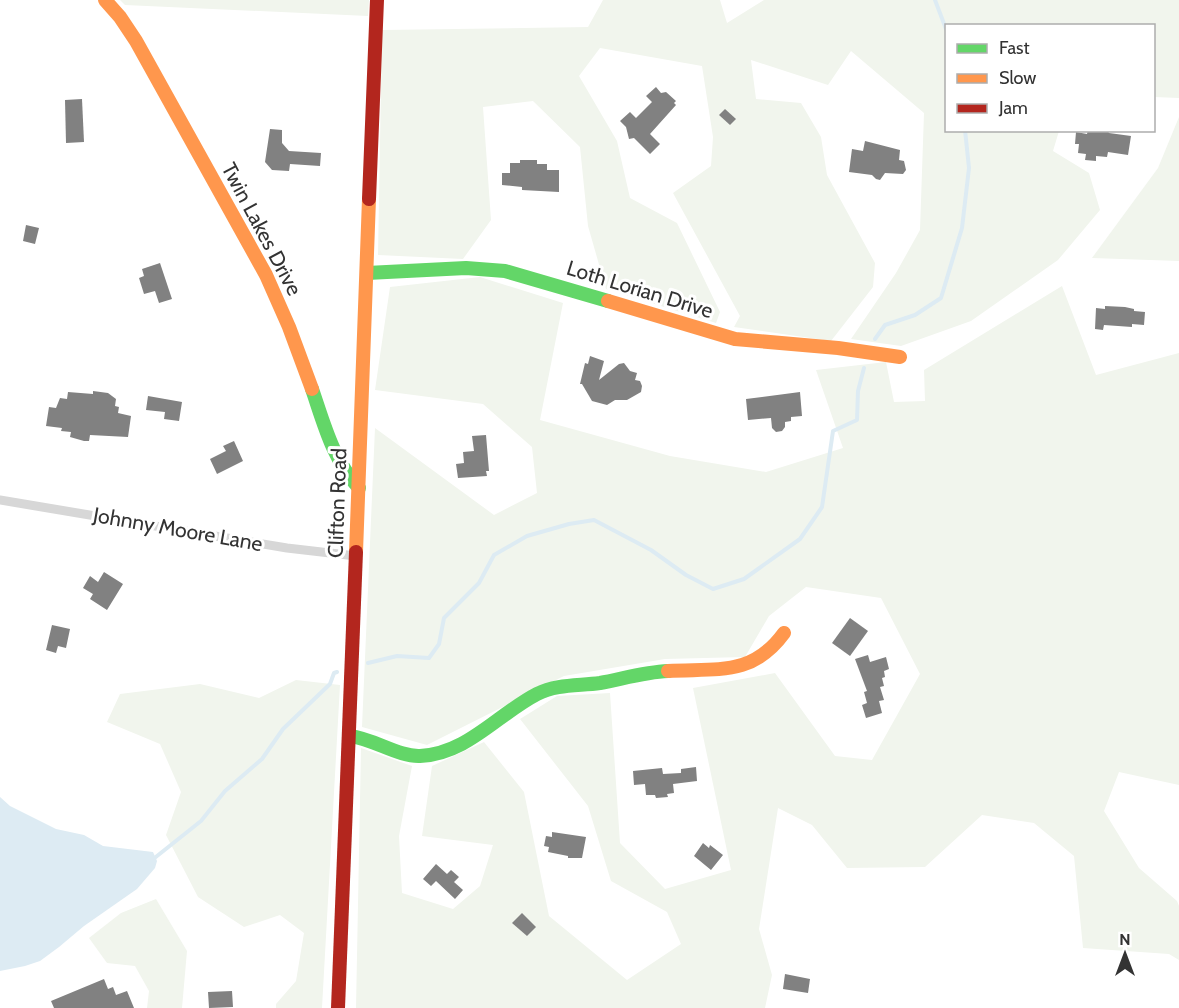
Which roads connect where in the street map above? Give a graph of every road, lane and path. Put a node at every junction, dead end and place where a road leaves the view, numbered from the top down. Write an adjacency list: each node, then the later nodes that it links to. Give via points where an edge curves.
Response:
1 (105, 0): 5 (street, Twin Lakes Drive, via 136,41 255,255 289,327 337,459)
2 (377, 0): 3 (street, Clifton Road)
3 (367, 273): 4 (street, Loth Lorian Drive, via 466,268 505,271 735,339); 5 (street, Clifton Road)
4 (900, 357)
5 (359, 488): 7 (street, Clifton Road)
6 (0, 500): 7 (street, Johnny Moore Lane)
7 (356, 556): 9 (street, Clifton Road)
8 (784, 633): 9 (street, via 769,653 741,666 644,674 539,693 475,736 428,755 407,754 367,738)
9 (350, 736): 10 (street, Clifton Road)
10 (338, 1008)

